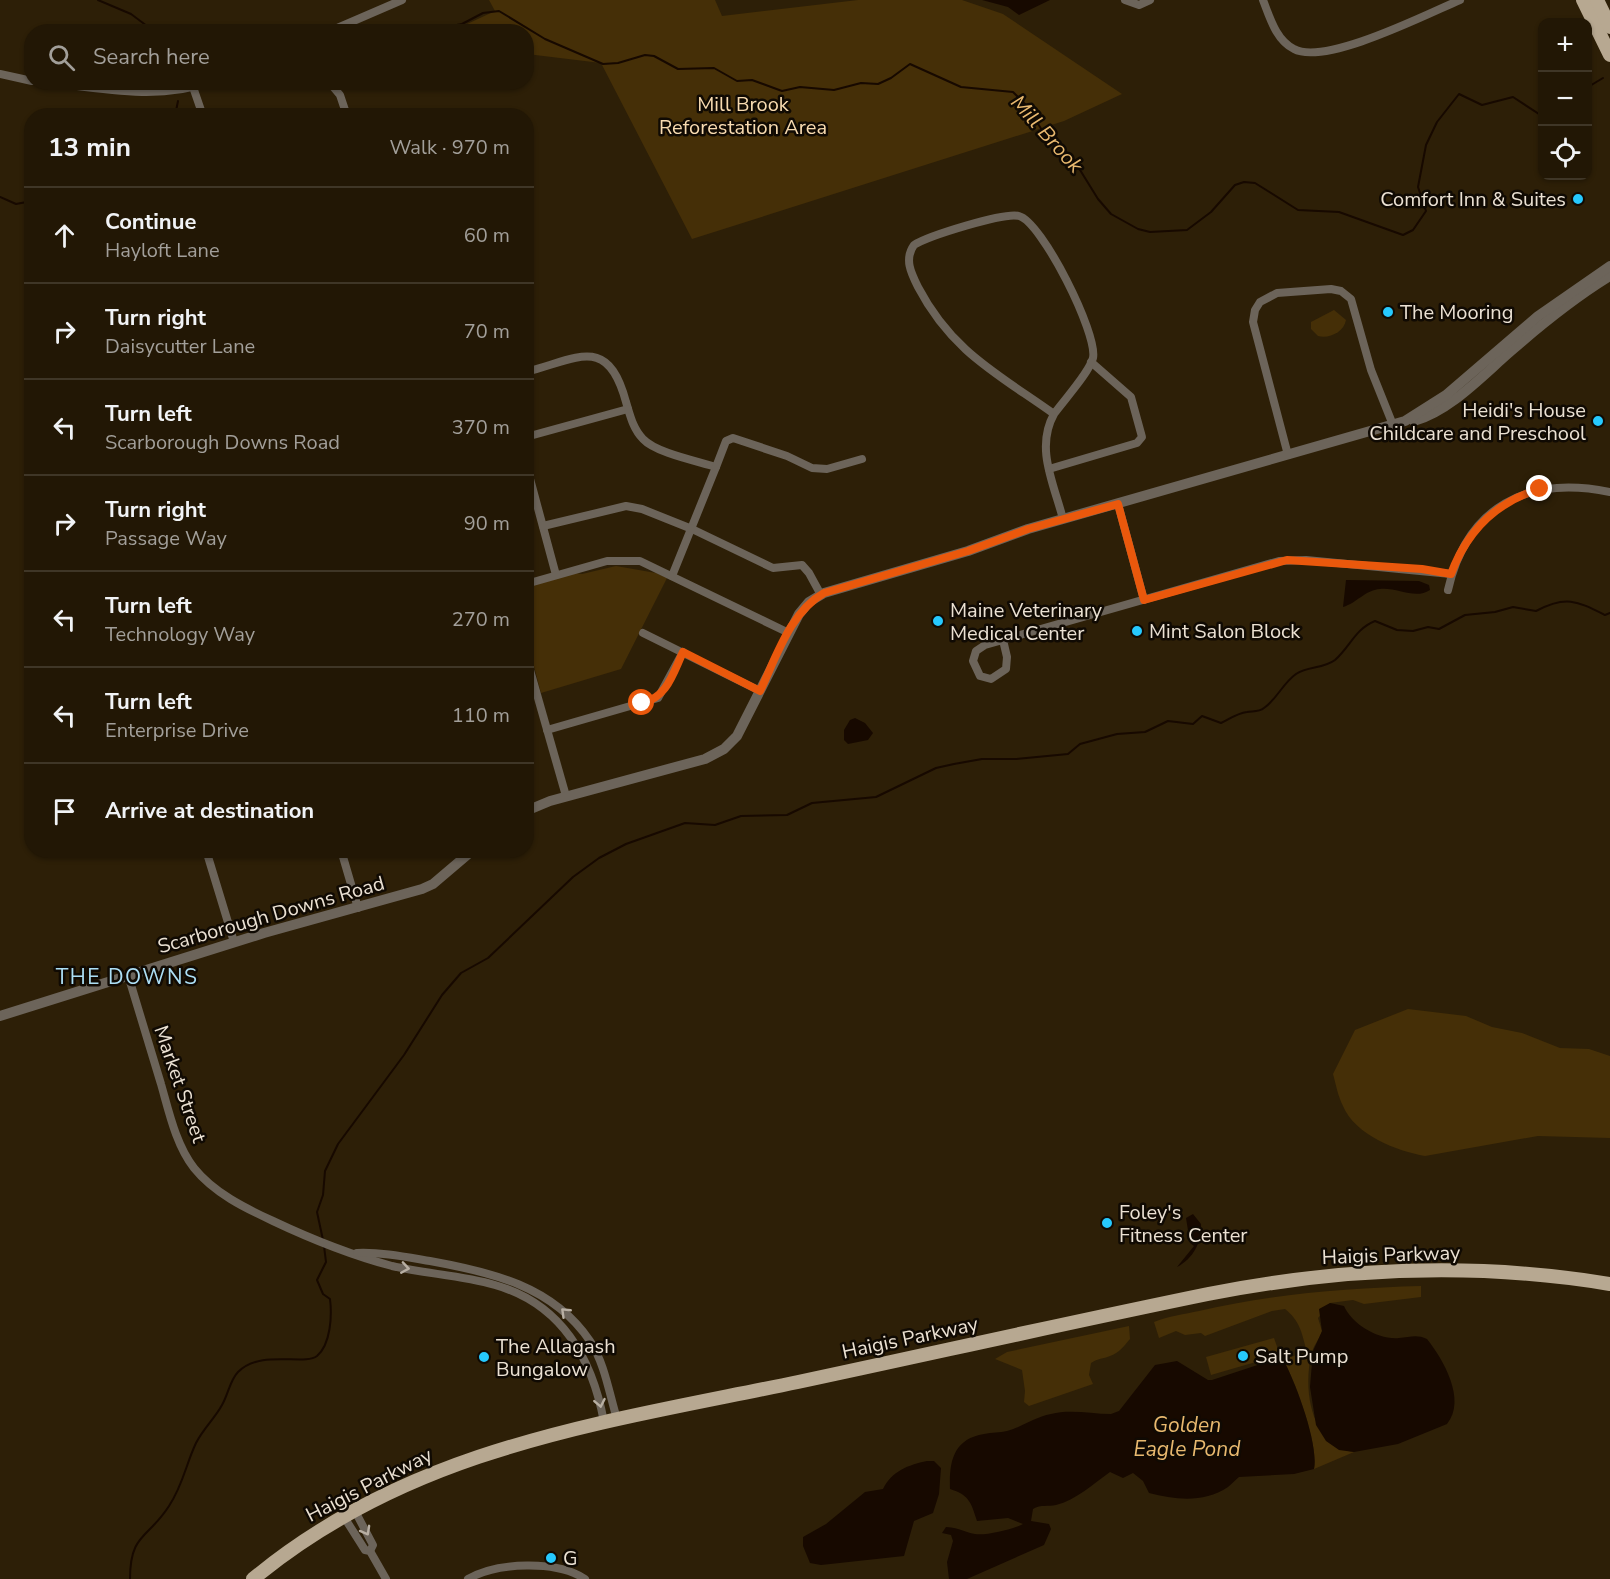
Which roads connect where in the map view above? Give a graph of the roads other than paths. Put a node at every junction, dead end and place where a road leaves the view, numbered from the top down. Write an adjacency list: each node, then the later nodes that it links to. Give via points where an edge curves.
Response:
1 (402, 0): 8 (street)
2 (1125, 0): 3 (street, via 1139,5)
3 (1150, 0)
4 (1263, 0): 5 (street, via 1284,42 1311,54 1362,40)
5 (1460, 0)
6 (1583, 0): 10 (main road)
7 (1597, 0): 9 (main road)
8 (346, 24)
9 (1610, 27)
10 (1610, 55)
11 (0, 74): 12 (street)
12 (24, 79)
13 (129, 90): 14 (street)
14 (152, 90)
15 (194, 90): 17 (street)
16 (336, 90): 18 (street)
17 (200, 108)
18 (344, 108)
19 (1610, 266): 25 (street, via 1538,316 1446,395)
20 (1610, 276): 25 (street, via 1551,317 1455,398 1418,420)
21 (1091, 362): 24 (street); 24 (street, via 1091,339 1076,303 1051,252 1023,218 1005,216 926,239 912,247 910,269 946,331 971,356); 31 (street, via 1131,397 1142,437 1137,443)
22 (534, 370): 23 (street, via 582,357 601,359 618,375)
23 (628, 409): 27 (street); 30 (street, via 638,434 650,445)
24 (1054, 414): 31 (street, via 1045,438)
25 (1405, 421): 26 (street)
26 (1393, 425): 28 (street); 28 (street, via 1371,370 1351,299 1331,289 1272,294 1257,305 1253,322)
27 (534, 435)
28 (1288, 455): 34 (street)
29 (862, 459): 30 (street, via 827,469 812,468 733,438 726,441)
30 (716, 466): 37 (street)
31 (1049, 469): 35 (street)
32 (1610, 492): 38 (street, via 1580,486 1555,487 1509,501 1468,537)
33 (534, 493): 36 (street)
34 (1118, 504): 35 (street); 44 (street)
35 (1063, 519): 43 (street)
36 (543, 526): 37 (street, via 627,506); 39 (street)
37 (692, 530): 40 (street); 43 (street, via 772,568 802,565)
38 (1451, 574): 42 (street); 44 (street, via 1287,560)
39 (556, 575): 40 (street, via 623,560 640,561); 41 (street)
40 (672, 576): 46 (street)
41 (534, 582)
42 (1448, 590)
43 (821, 595): 46 (street, via 805,606)
44 (1144, 600): 47 (street)
45 (643, 633): 48 (street)
46 (789, 633): 50 (street)
47 (1003, 640): 47 (street, via 976,651 973,666 980,676 992,679 1006,669)
48 (683, 652): 50 (street); 51 (street, via 658,698)
49 (534, 684): 51 (street)
50 (760, 691): 52 (street, via 737,736 716,754)
51 (547, 730): 52 (street)
52 (566, 796): 53 (street)
53 (534, 809)
54 (208, 858): 58 (street)
55 (343, 858): 57 (street)
56 (464, 858): 57 (street, Scarborough Downs Road, via 422,890)
57 (358, 908): 58 (street, Scarborough Downs Road)
58 (234, 942): 59 (street, Scarborough Downs Road)
59 (128, 975): 60 (street, Scarborough Downs Road); 61 (street, Market Street, via 173,1125 194,1168 212,1186 245,1208)
60 (0, 1016)
61 (349, 1253): 63 (street, Market Street, one-way to 63, via 393,1266 496,1285 542,1307 563,1327 589,1367); 63 (street, Market Street, one-way to 61, via 598,1356 574,1321 556,1304 535,1291 490,1274 373,1252)
62 (1610, 1284): 63 (main road, Haigis Parkway, via 1468,1271 1370,1272 1284,1281)
63 (610, 1421): 64 (main road, Haigis Parkway, via 534,1438 467,1459 399,1487)
64 (350, 1514): 65 (main road, Haigis Parkway); 66 (street, one-way to 66, via 365,1550 370,1551)
65 (253, 1579)
66 (386, 1579)
67 (468, 1579): 68 (street, via 507,1567 564,1569)
68 (585, 1579)

